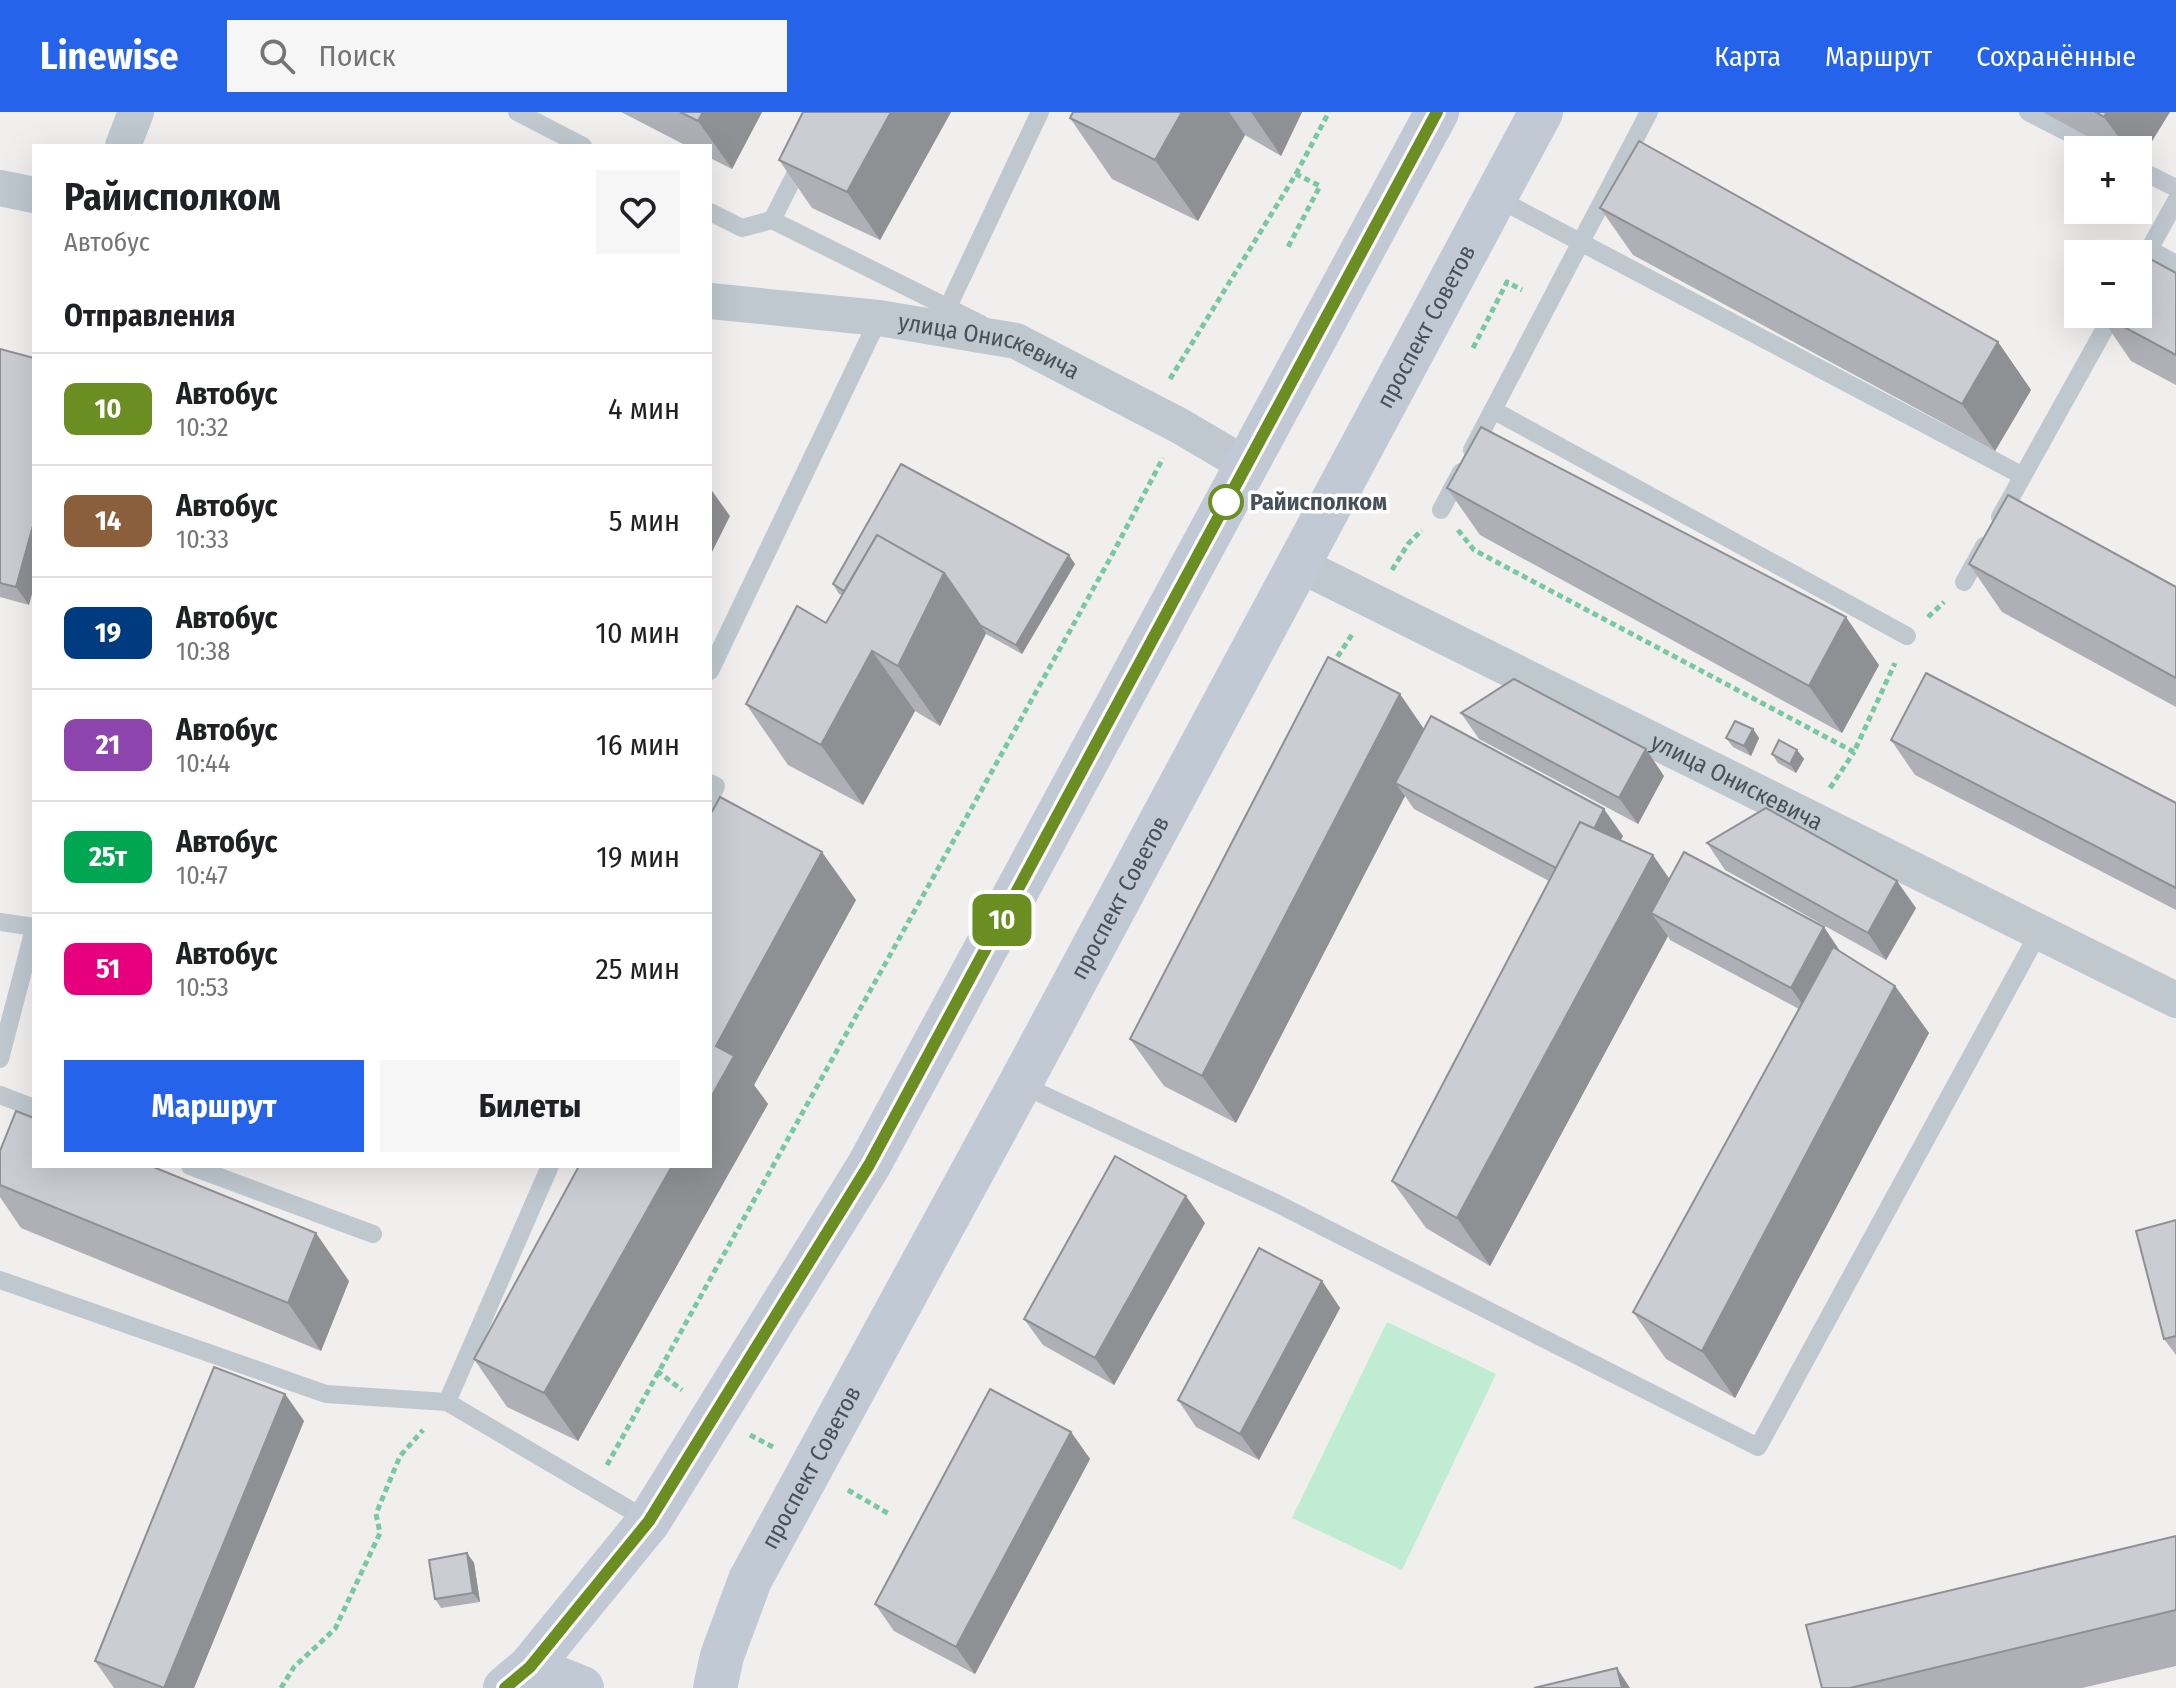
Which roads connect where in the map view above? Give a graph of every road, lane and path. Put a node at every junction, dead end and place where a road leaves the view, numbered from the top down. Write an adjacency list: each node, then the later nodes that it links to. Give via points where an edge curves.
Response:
1 (136, 112): 11 (street)
2 (517, 112): 12 (lane)
3 (1040, 112): 29 (lane)
4 (1329, 112): 13 (path)
5 (1437, 112): 37 (main road)
6 (1541, 112): 18 (main road, проспект Советов)
7 (1649, 112): 22 (lane)
8 (2028, 112): 9 (lane)
9 (2075, 136)
10 (812, 139): 21 (lane)
11 (124, 144)
12 (579, 144)
13 (1296, 174): 24 (path, via 1320,186); 34 (path)
14 (2152, 176): 16 (lane)
15 (0, 188): 17 (street)
16 (2176, 188)
17 (32, 195)
18 (1495, 197): 22 (lane); 40 (main road, проспект Советов)
19 (2176, 201): 23 (lane)
20 (712, 213): 21 (lane, via 742,228)
21 (772, 220): 29 (lane)
22 (1581, 242): 35 (lane); 38 (lane)
23 (2152, 244)
24 (1287, 249)
25 (2152, 251): 26 (lane)
26 (2176, 264)
27 (1499, 299): 33 (path)
28 (712, 301): 30 (street, улица Онискевича)
29 (948, 307): 32 (lane)
30 (879, 318): 32 (street, улица Онискевича); 43 (lane)
31 (2105, 328): 38 (lane)
32 (1016, 341): 36 (street, улица Онискевича)
33 (1473, 348)
34 (1169, 381)
35 (1493, 410): 39 (lane); 42 (lane)
36 (1180, 426): 37 (street, улица Онискевича); 58 (path)
37 (1246, 465): 59 (main road, via 869,1165)
38 (2023, 476): 41 (lane, via 2011,514)
39 (1441, 510): 42 (path, via 1474,550 1854,752)
40 (1298, 564): 46 (street, улица Онискевича); 50 (main road, проспект Советов)
41 (1964, 582): 42 (path)
42 (1907, 636)
43 (712, 667)
44 (0, 922): 45 (lane)
45 (32, 928)
46 (2039, 932): 48 (street, улица Онискевича); 50 (lane, via 1758,1447 1276,1203)
47 (32, 936): 49 (lane)
48 (2176, 1000)
49 (0, 1059)
50 (1020, 1084): 63 (main road, проспект Советов, via 750,1580)
51 (0, 1095): 52 (lane)
52 (32, 1107)
53 (195, 1168): 55 (lane)
54 (549, 1168): 57 (lane)
55 (373, 1234)
56 (0, 1280): 57 (lane, via 326,1394)
57 (447, 1402): 58 (lane); 61 (path, via 400,1456 376,1514 380,1533 335,1629 294,1667)
58 (594, 1488): 59 (lane)
59 (649, 1521): 60 (main road)
60 (518, 1677): 62 (main road)
61 (281, 1688)
62 (582, 1688)
63 (715, 1688)

